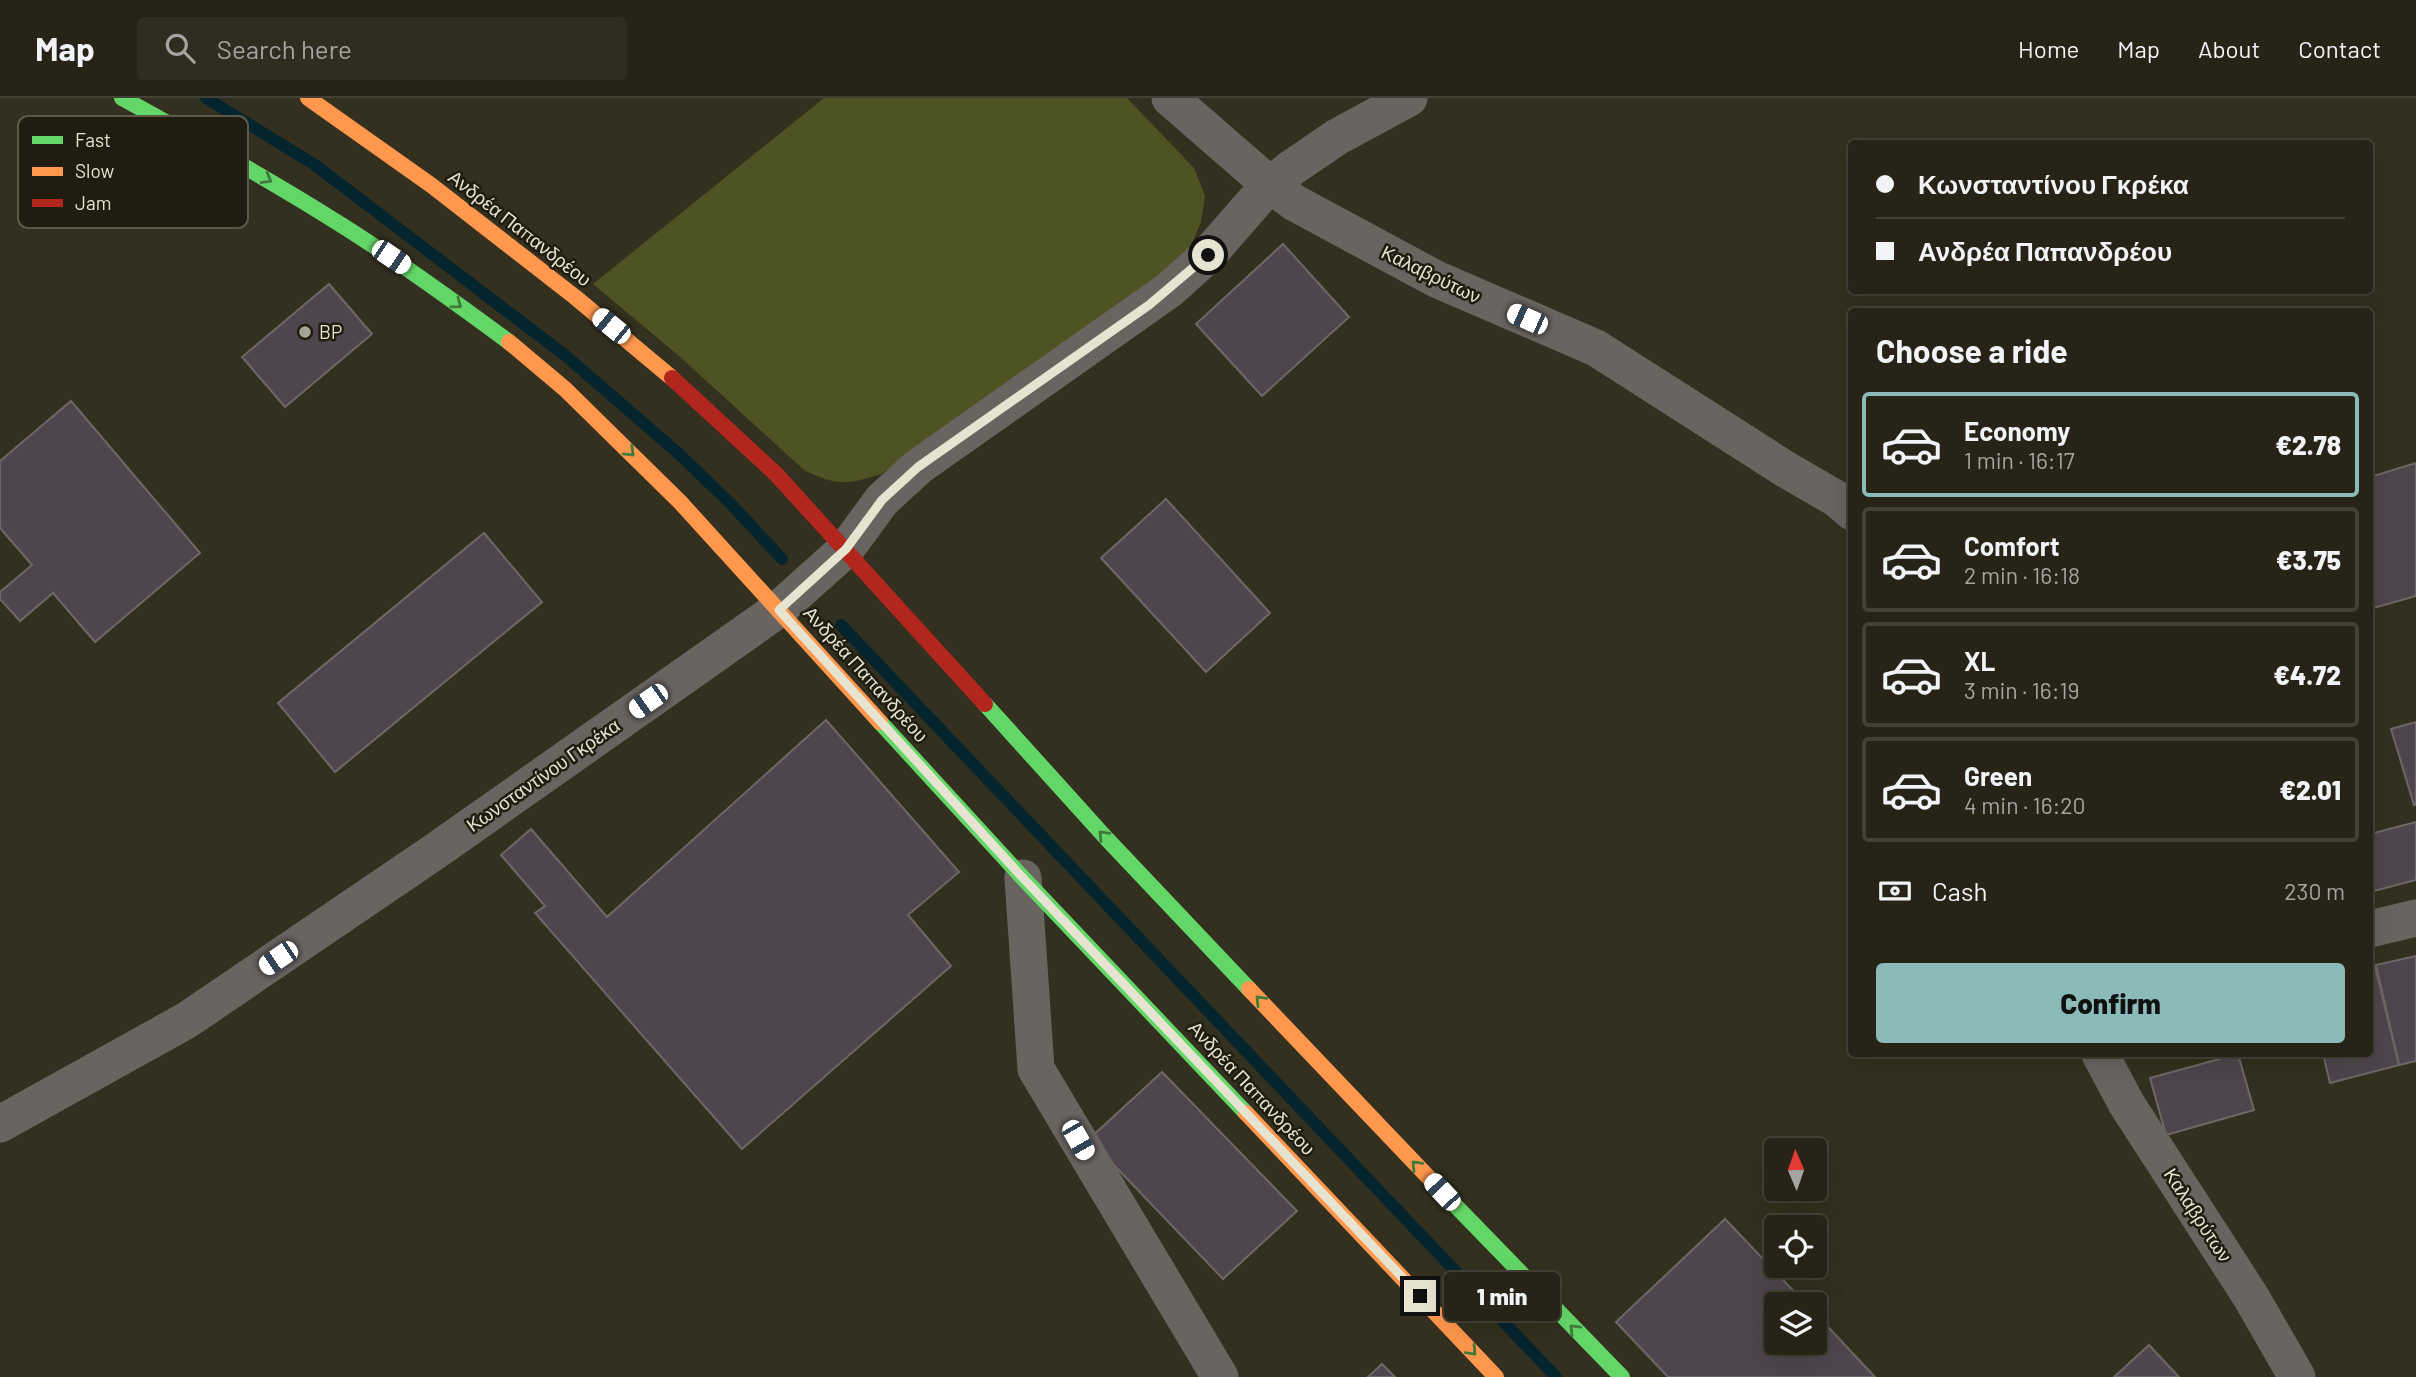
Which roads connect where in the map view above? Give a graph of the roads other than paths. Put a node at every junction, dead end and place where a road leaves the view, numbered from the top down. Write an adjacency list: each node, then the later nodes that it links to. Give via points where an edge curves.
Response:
1 (122, 98): 5 (main road, Ανδρέα Παπανδρέου, one-way to 5)
2 (308, 98): 9 (main road, Ανδρέα Παπανδρέου, via 368,138 647,355 776,474)
3 (1170, 98): 7 (street, Καλαβρύτων)
4 (1409, 98): 7 (street, Κωνσταντίνου Γκρέκα, via 1337,137)
5 (155, 116)
6 (248, 168): 10 (main road, Ανδρέα Παπανδρέου, one-way to 10, via 344,226 515,347 635,457)
7 (1270, 185): 8 (street, Καλαβρύτων, via 1436,279 1596,348); 9 (street, Κωνσταντίνου Γκρέκα, via 1208,255 1169,290 918,467 882,500)
8 (1848, 509)
9 (846, 549): 10 (street, Κωνσταντίνου Γκρέκα); 18 (main road, Ανδρέα Παπανδρέου, one-way to 9, via 1106,838)
10 (779, 610): 11 (main road, Ανδρέα Παπανδρέου); 15 (street, Κωνσταντίνου Γκρέκα, via 187,1020)
11 (1023, 878): 16 (street, via 1036,1069); 17 (main road, Ανδρέα Παπανδρέου, one-way to 17)
12 (2416, 918): 13 (street)
13 (2373, 928)
14 (2102, 1057): 19 (street, Καλαβρύτων)
15 (0, 1124)
16 (1220, 1377)
17 (1496, 1377)
18 (1622, 1377)
19 (2297, 1377)

